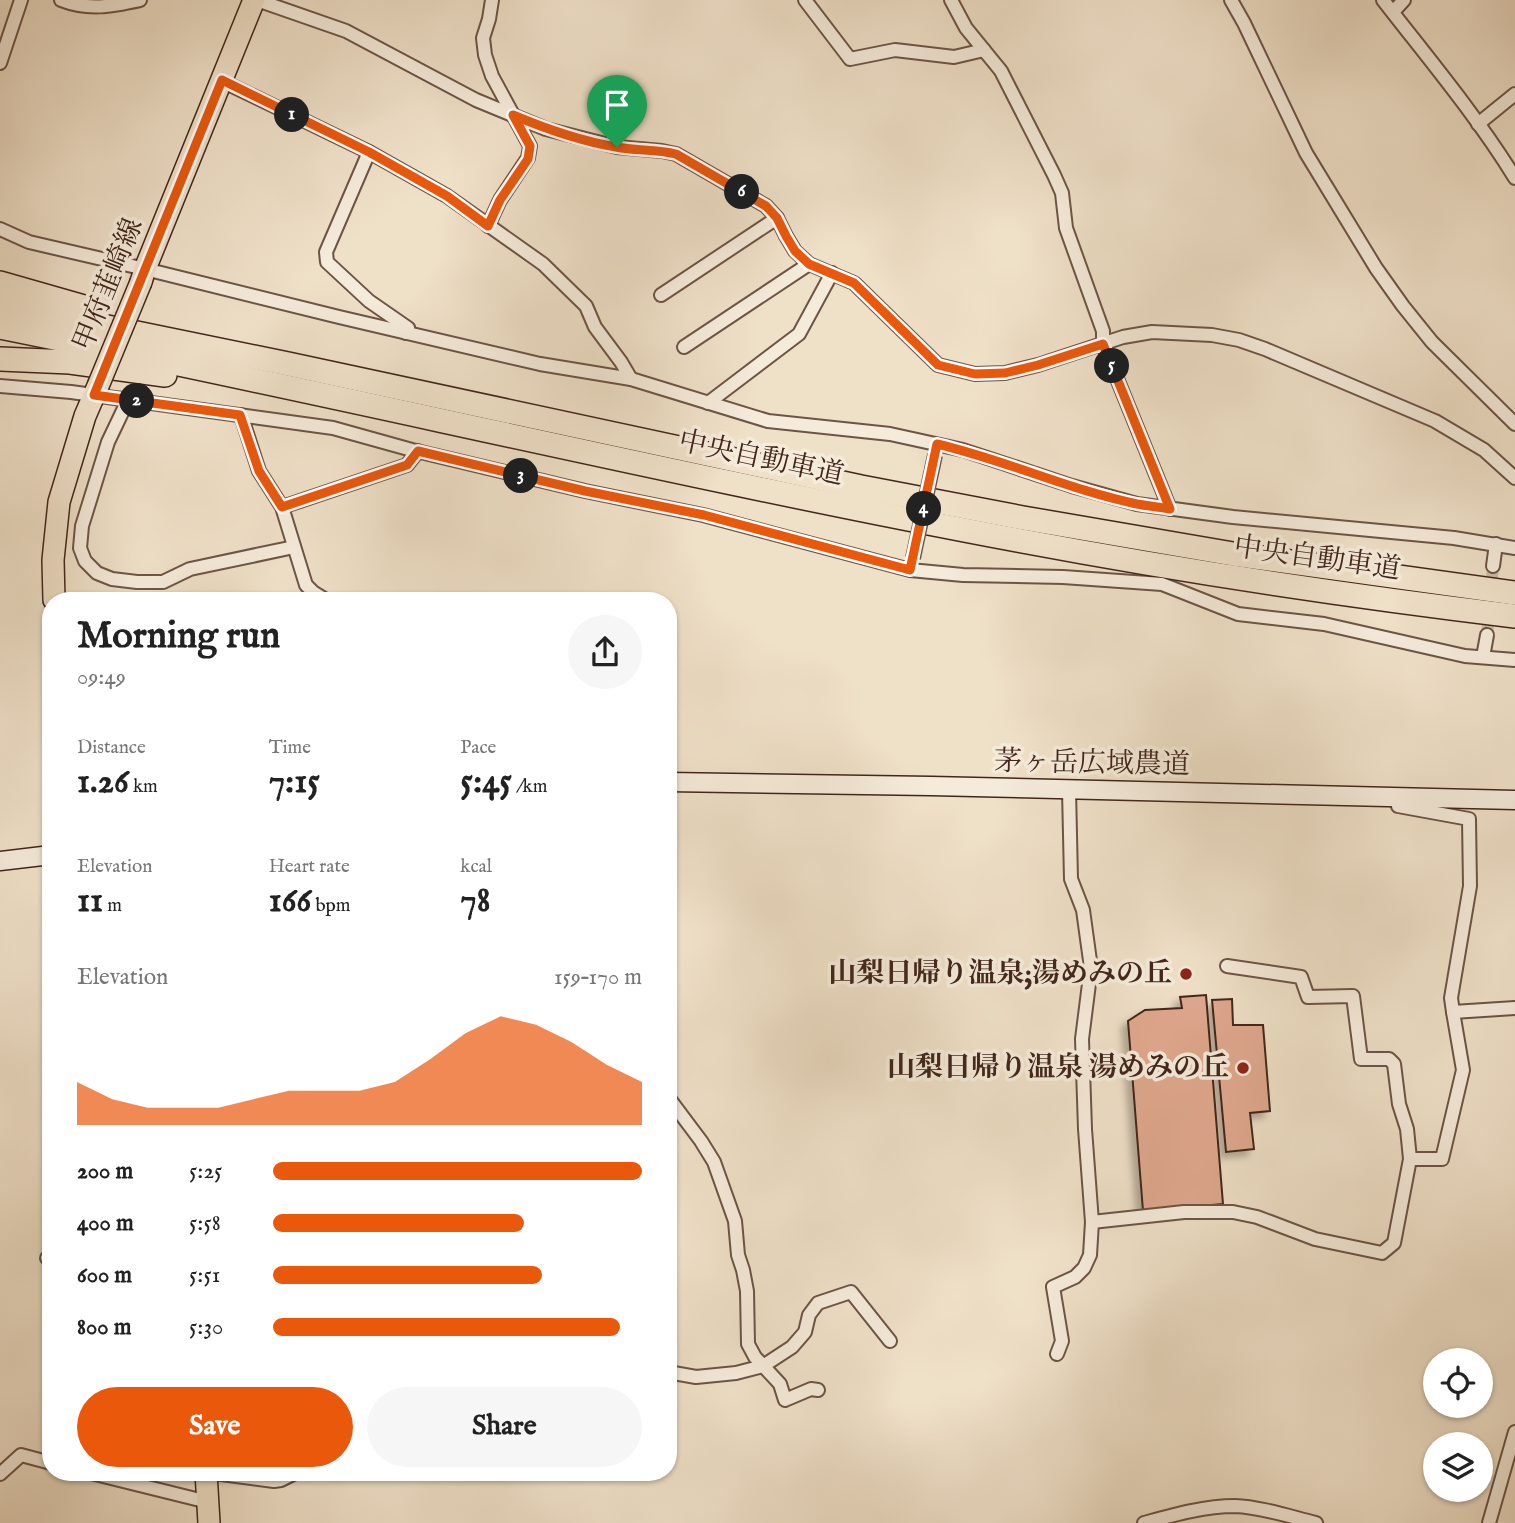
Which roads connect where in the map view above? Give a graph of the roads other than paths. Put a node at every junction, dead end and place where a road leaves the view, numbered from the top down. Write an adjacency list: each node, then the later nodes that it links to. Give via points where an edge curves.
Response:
1 (21, 0): 13 (street)
2 (61, 0): 3 (street, via 89,8)
3 (140, 0)
4 (492, 0): 16 (street, via 483,38 485,55)
5 (805, 0): 12 (street, via 850,59 895,50 954,58)
6 (951, 0): 12 (street)
7 (1231, 0): 42 (street, via 1306,153 1376,268 1432,342)
8 (1384, 0): 11 (street)
9 (1405, 0): 11 (street)
10 (251, 3): 14 (main road, 甲府韮崎線); 16 (street, via 346,31)
11 (1393, 12): 17 (street)
12 (984, 51): 31 (street, via 1000,71 1062,193 1066,228 1103,331)
13 (0, 63)
14 (222, 80): 18 (street); 25 (main road, 甲府韮崎線)
15 (1515, 94): 17 (street)
16 (513, 115): 20 (street, via 617,147 676,154 766,206); 21 (street, via 530,146 528,159)
17 (1478, 124): 19 (street)
18 (369, 152): 21 (street, via 447,196); 30 (street, via 326,252 327,262 369,301 408,328)
19 (1515, 178)
20 (777, 218): 23 (street, via 795,251); 27 (street)
21 (488, 226): 35 (street, via 544,264 586,306)
22 (0, 229): 25 (street)
23 (809, 264): 24 (street); 32 (street)
24 (832, 273): 31 (street, via 854,283 938,365 975,374 1005,373); 40 (street, via 799,334)
25 (143, 275): 30 (street); 37 (main road, 甲府韮崎線, bridge)
26 (0, 283): 34 (highway)
27 (661, 296)
28 (0, 304): 34 (highway, 中央自動車道)
29 (0, 327): 39 (highway, 中央自動車道)
30 (406, 333): 35 (street, via 540,364)
31 (1103, 344): 45 (street, via 1152,332 1239,340 1435,421 1484,450); 47 (street)
32 (684, 347)
33 (0, 359): 39 (highway, via 70,362)
34 (288, 364): 57 (highway, 中央自動車道, via 1023,518 1233,554)
35 (631, 379): 40 (street)
36 (0, 386): 37 (street)
37 (96, 391): 38 (street); 48 (main road, 甲府韮崎線, via 59,502)
38 (128, 400): 41 (street); 49 (street, via 108,442)
39 (365, 403): 58 (highway, 中央自動車道, via 1020,541 1228,577)
40 (708, 403): 43 (street, via 768,421 890,434)
41 (240, 415): 44 (street, via 333,428); 46 (street, via 259,471)
42 (1515, 424)
43 (936, 450): 47 (street, via 963,450 1072,486); 53 (street, bridge)
44 (418, 451): 46 (street, via 407,465); 53 (street)
45 (1515, 478)
46 (282, 507): 51 (street)
47 (1170, 509): 50 (street)
48 (56, 532): 49 (street); 55 (main road, 甲府韮崎線)
49 (81, 538): 51 (street, via 85,561 97,573 137,582 163,582 190,569)
50 (1496, 544): 52 (street); 54 (street)
51 (294, 548): 56 (street, via 306,585)
52 (1515, 548)
53 (911, 564): 60 (street, via 963,575 1063,576 1162,584 1238,614 1325,624)
54 (1493, 566)
55 (54, 592)
56 (313, 592)
57 (1515, 593)
58 (1515, 616)
59 (1487, 635): 60 (street)
60 (1483, 657): 61 (street)
61 (1515, 660)
62 (677, 782): 63 (street, 茅ヶ岳広域農道)
63 (1069, 789): 64 (street, 茅ヶ岳広域農道); 73 (street, via 1071,879 1083,910 1091,968 1082,1040)
64 (1396, 797): 65 (street, 茅ヶ岳広域農道); 70 (street, via 1398,806 1469,819 1470,886 1451,998)
65 (1515, 800)
66 (42, 856): 67 (street)
67 (0, 861)
68 (1227, 967): 72 (street, via 1301,977 1308,998 1353,996 1361,1059 1389,1059 1394,1064)
69 (1515, 1008): 70 (street)
70 (1454, 1012): 72 (street, via 1463,1070 1442,1159)
71 (677, 1109): 76 (street, via 714,1162 735,1222 747,1291 748,1344)
72 (1410, 1159): 73 (street, via 1394,1243 1382,1253 1315,1239 1233,1212)
73 (1092, 1222): 75 (street, via 1090,1255 1084,1268 1053,1287 1062,1341)
74 (890, 1341): 76 (street, via 851,1292 818,1303 805,1332 792,1347)
75 (1057, 1354)
76 (763, 1366): 77 (street, via 696,1377); 78 (street, via 780,1384 785,1400)
77 (677, 1374)
78 (818, 1390)
79 (1515, 1432): 87 (street)
80 (42, 1461): 81 (street, via 21,1455)
81 (0, 1474)
82 (115, 1481): 84 (street)
83 (207, 1481): 84 (main road)
84 (209, 1512)
85 (1144, 1523): 86 (street, via 1236,1506)
86 (1316, 1523)
87 (1489, 1523)

